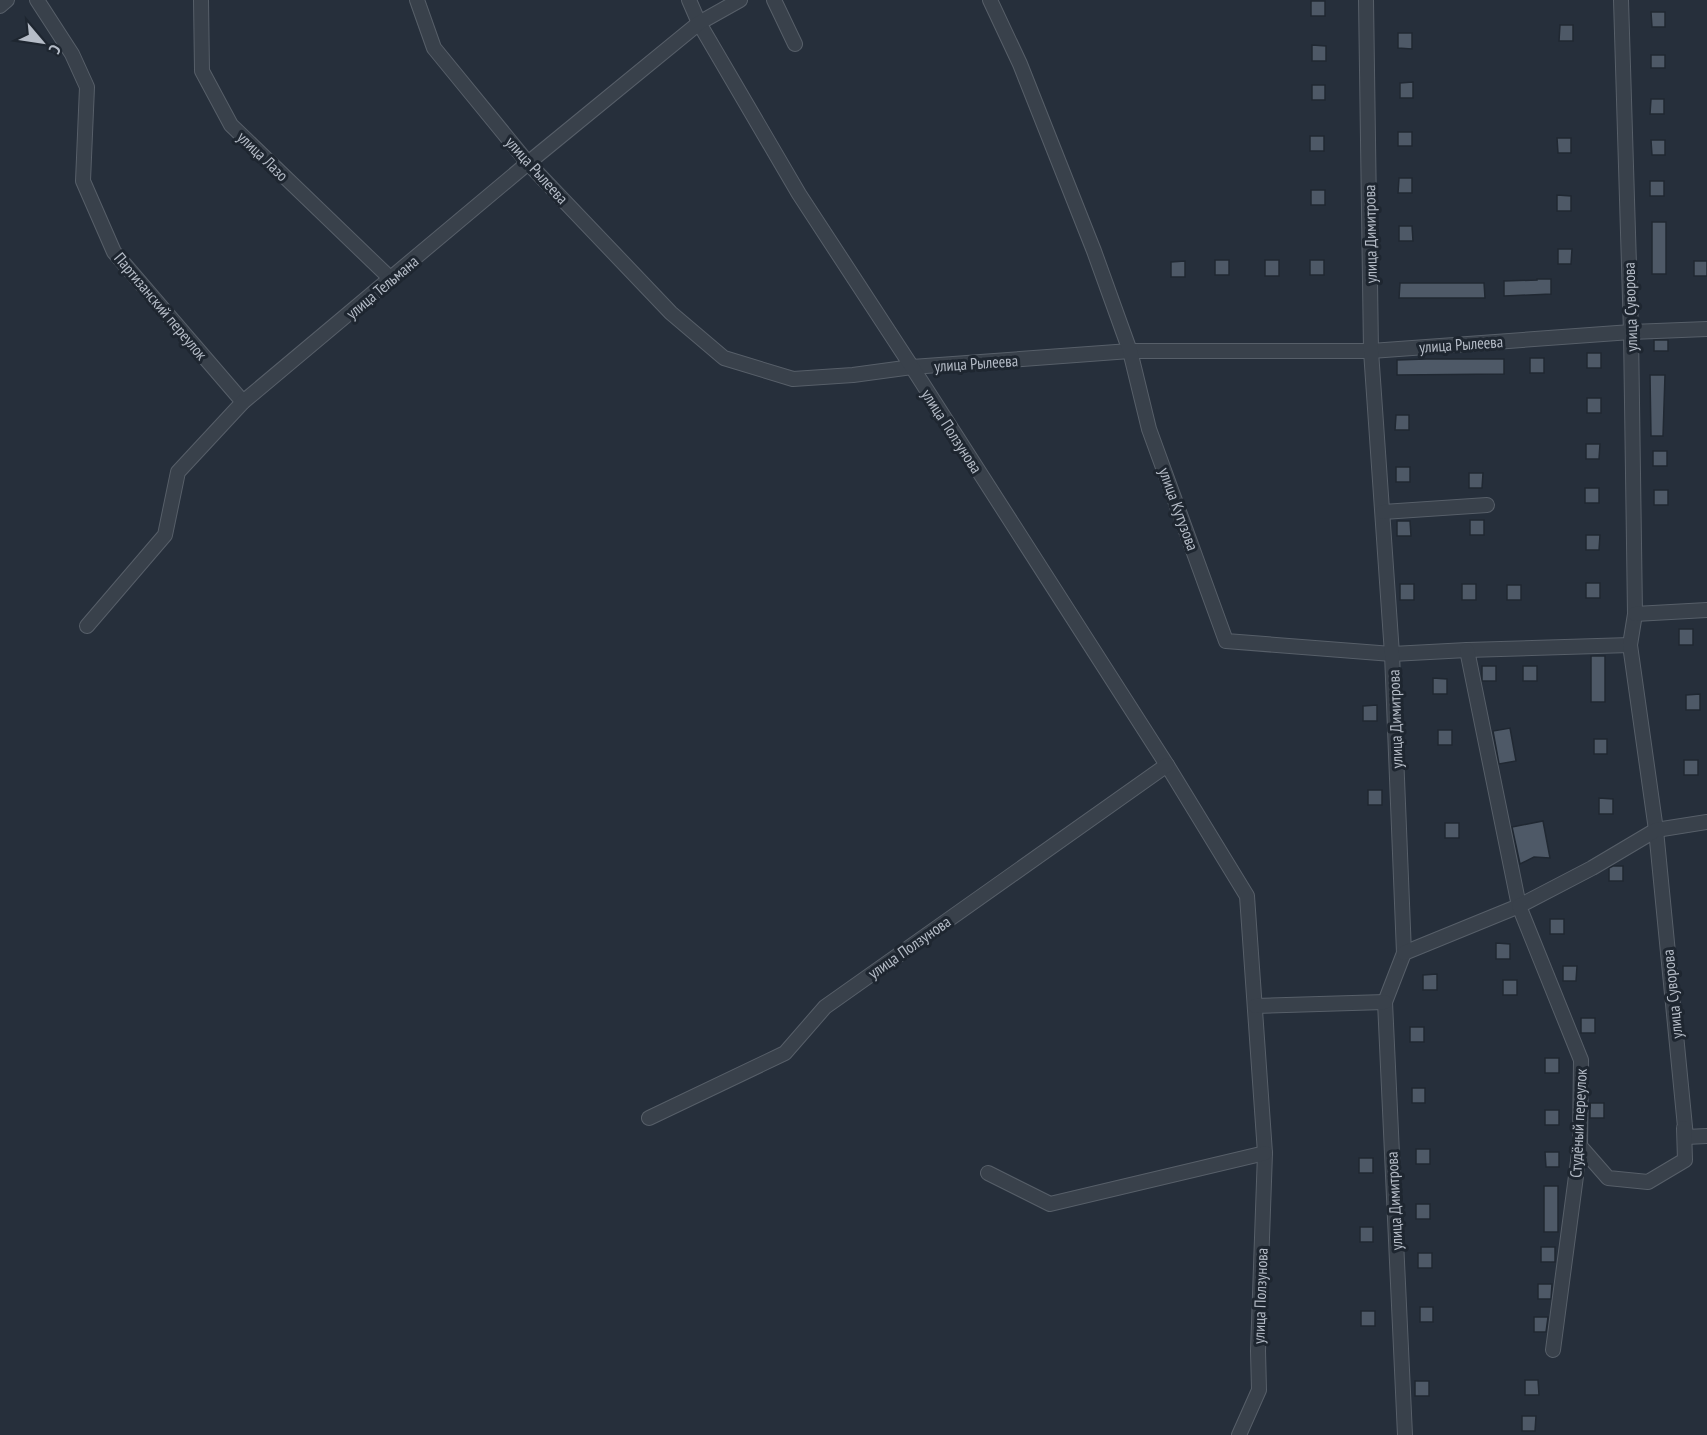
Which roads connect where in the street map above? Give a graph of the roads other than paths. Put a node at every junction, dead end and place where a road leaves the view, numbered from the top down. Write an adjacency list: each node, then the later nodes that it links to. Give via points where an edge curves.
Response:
1 (7, 0): 11 (street)
2 (37, 0): 21 (street, Партизанский переулок, via 72,54 87,87 83,181 114,252)
3 (201, 0): 15 (street, улица Лазо, via 202,71 231,125)
4 (417, 0): 14 (street, улица Рылеева, via 434,48)
5 (689, 0): 12 (street, улица Ползунова)
6 (740, 0): 12 (street, улица Тельмана)
7 (774, 0): 13 (street)
8 (990, 0): 18 (street, улица Кутузова, via 1020,64)
9 (1366, 0): 19 (street, улица Димитрова)
10 (1621, 0): 17 (street, улица Суворова)
11 (0, 6)
12 (699, 23): 14 (street, улица Тельмана); 20 (street, улица Ползунова, via 798,194)
13 (795, 44)
14 (528, 163): 15 (street, улица Тельмана); 20 (street, улица Рылеева, via 670,313 724,358 793,379)
15 (391, 279): 21 (street, улица Тельмана)
16 (1707, 329): 17 (street, улица Рылеева)
17 (1631, 332): 19 (street, улица Рылеева); 25 (street, улица Суворова)
18 (1130, 351): 19 (street, улица Рылеева); 20 (street, улица Рылеева); 29 (street, улица Кутузова, via 1149,429 1226,641)
19 (1371, 351): 23 (street, улица Димитрова)
20 (912, 367): 30 (street, улица Ползунова)
21 (243, 402): 26 (street, улица Тельмана, via 178,472 165,535)
22 (1487, 505): 23 (street)
23 (1383, 512): 29 (street, улица Димитрова)
24 (1707, 610): 25 (street)
25 (1635, 614): 27 (street, улица Суворова)
26 (87, 626)
27 (1630, 645): 28 (street, улица Кутузова); 32 (street, улица Суворова)
28 (1467, 650): 29 (street, улица Кутузова); 33 (street, Студёный переулок)
29 (1392, 654): 34 (street, улица Димитрова)
30 (1167, 765): 36 (street, улица Ползунова, via 1247,896); 37 (street, улица Ползунова, via 825,1006 785,1053)
31 (1707, 822): 32 (street)
32 (1656, 830): 33 (street); 38 (street, улица Суворова)
33 (1519, 906): 34 (street); 40 (street, Студёный переулок, via 1581,1060)
34 (1404, 953): 35 (street, улица Димитрова)
35 (1384, 1002): 36 (street); 45 (street, улица Димитрова)
36 (1255, 1006): 41 (street, улица Ползунова)
37 (649, 1118)
38 (1684, 1123): 39 (street, via 1686,1137); 40 (street, улица Суворова, via 1685,1160 1648,1182 1608,1178)
39 (1707, 1136)
40 (1580, 1146): 43 (street, Студёный переулок)
41 (1265, 1153): 42 (street, via 1050,1204); 44 (street, улица Ползунова, via 1259,1390)
42 (988, 1173)
43 (1553, 1350)
44 (1239, 1435)
45 (1405, 1435)

